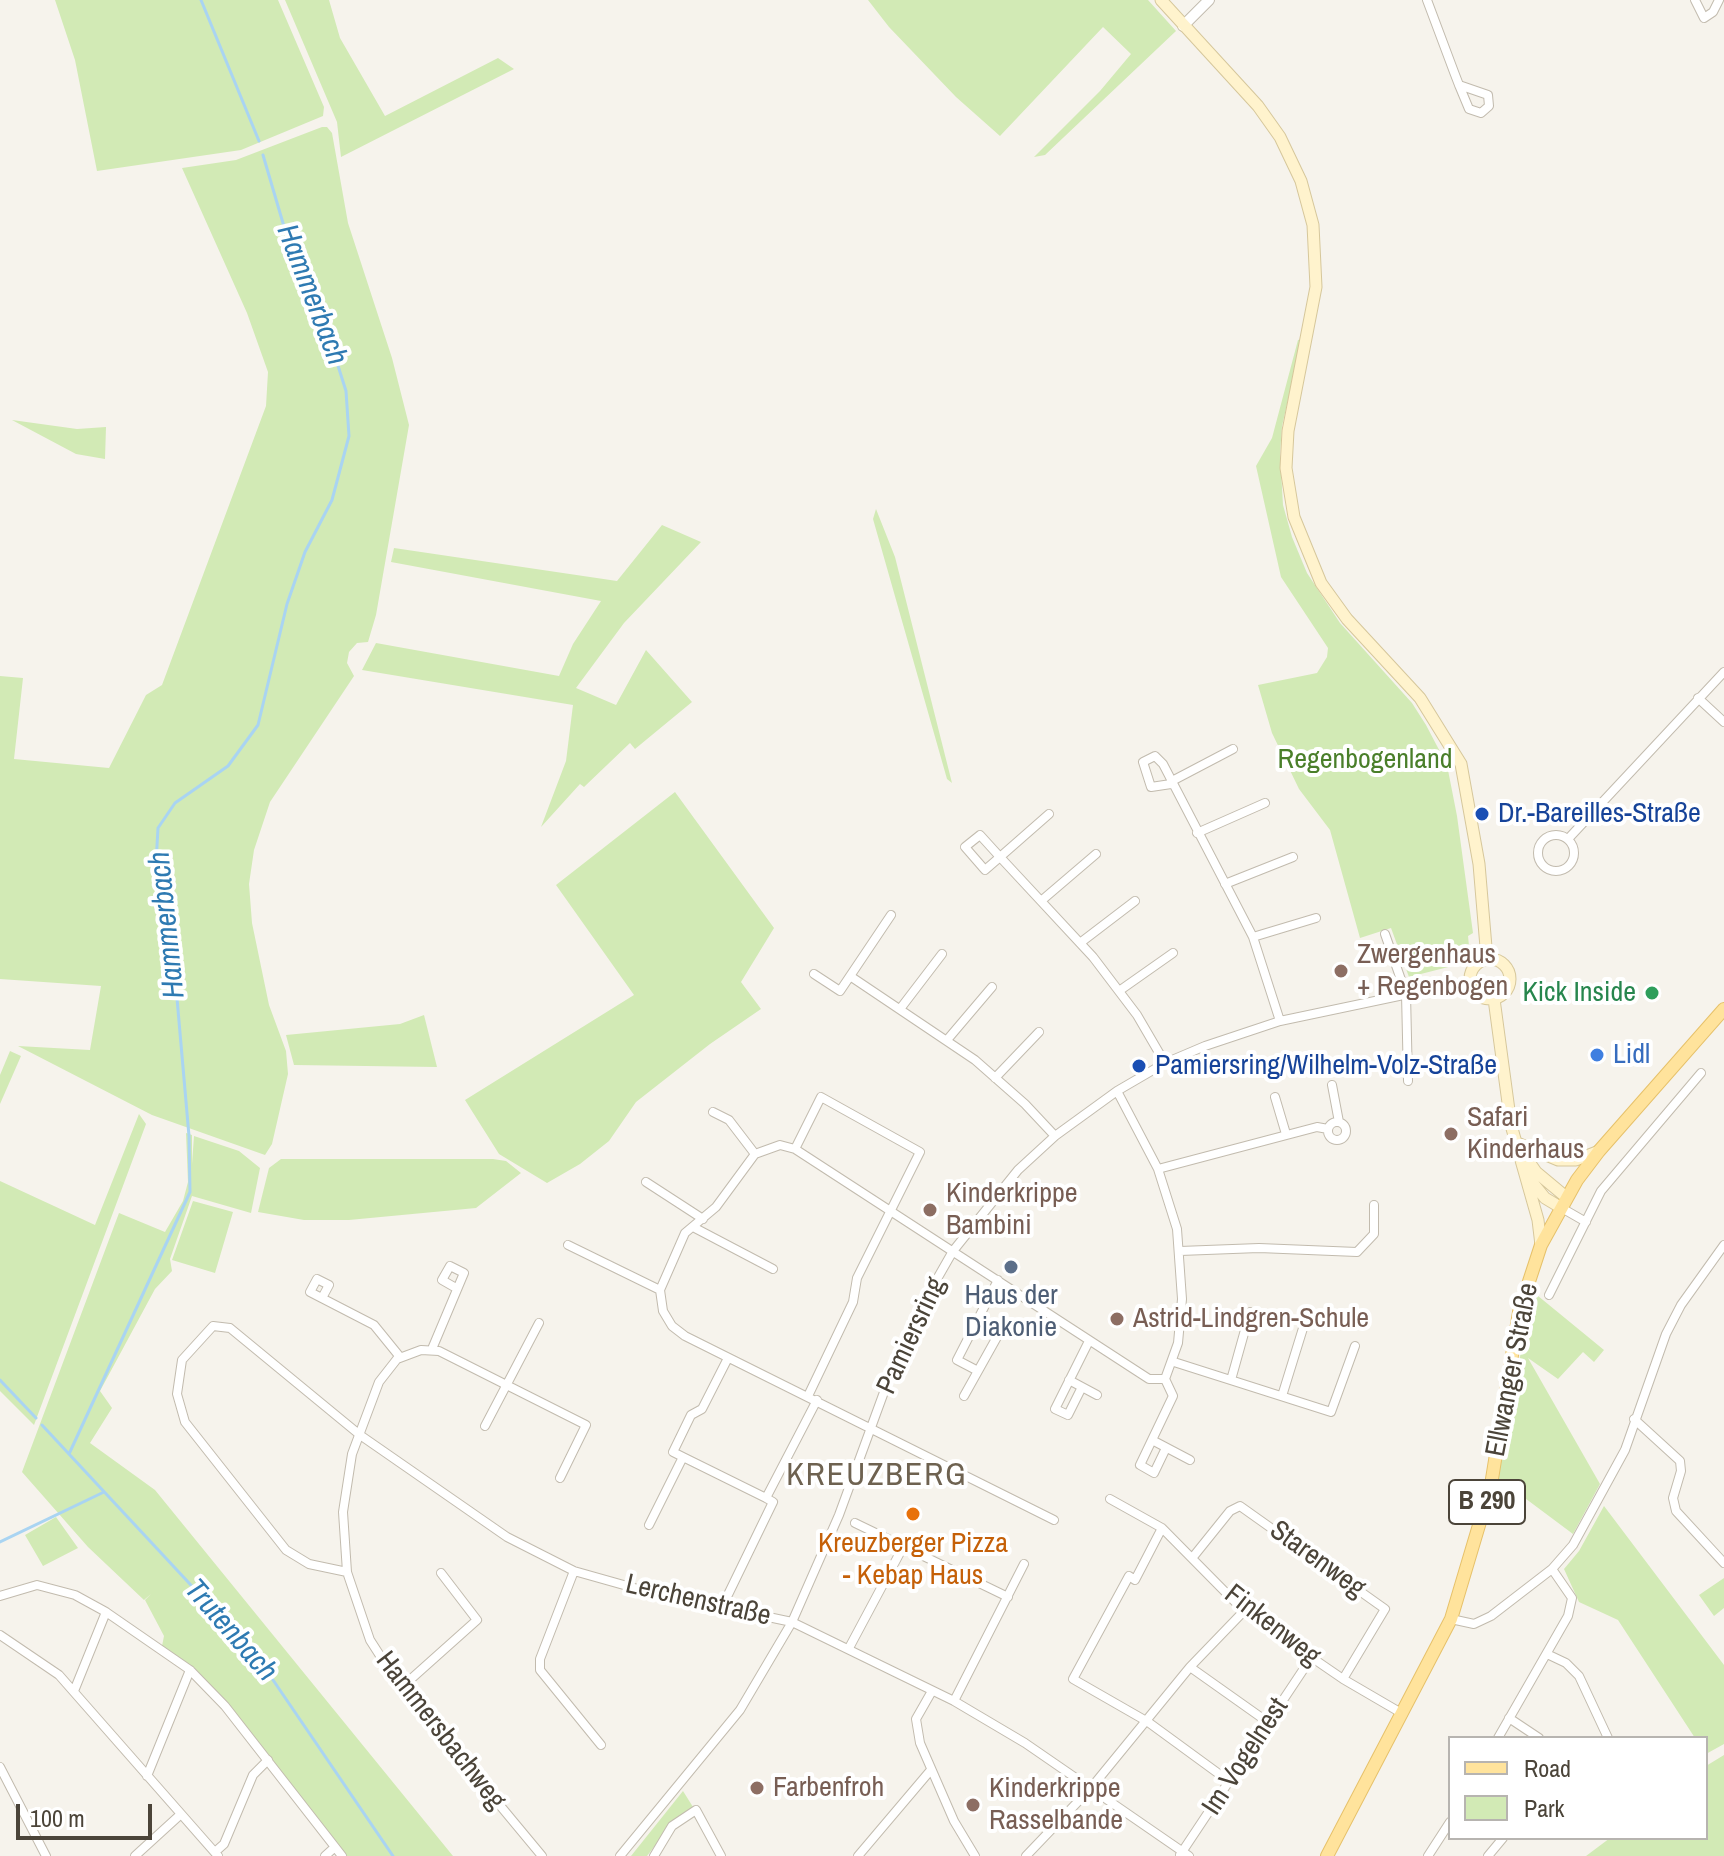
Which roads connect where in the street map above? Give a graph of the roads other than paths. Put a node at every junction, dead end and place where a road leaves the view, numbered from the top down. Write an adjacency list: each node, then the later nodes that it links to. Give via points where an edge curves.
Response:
1 (1161, 0): 6 (main road)
2 (1209, 0): 6 (street)
3 (1427, 0): 7 (street)
4 (1695, 0): 5 (street, via 1704,18)
5 (1719, 0)
6 (1183, 26): 29 (main road, via 1258,106 1301,181 1313,225 1316,287 1288,431 1286,468 1294,517 1321,583 1420,698 1461,764 1473,819)
7 (1459, 85)
8 (1724, 672): 9 (street)
9 (1698, 698): 10 (street); 15 (street)
10 (1724, 722)
11 (1233, 749): 14 (street, via 1167,783)
12 (1265, 803): 14 (street)
13 (1049, 814): 17 (street)
14 (1197, 833): 19 (street)
15 (1568, 839): 15 (street, via 1553,835 1543,840 1538,850 1543,866 1554,872 1570,866 1575,855)
16 (1096, 854): 20 (street)
17 (1000, 857): 17 (street, via 980,835 965,847 985,870); 20 (street)
18 (1293, 857): 19 (street)
19 (1225, 884): 25 (street)
20 (1041, 901): 26 (street)
21 (1135, 901): 26 (street)
22 (891, 915): 31 (street)
23 (1316, 918): 25 (street)
24 (1385, 934): 35 (street)
25 (1253, 937): 39 (street)
26 (1080, 943): 34 (street)
27 (1173, 953): 34 (street)
28 (942, 954): 37 (street)
29 (1487, 959): 32 (main road, via 1476,965); 36 (main road, via 1499,961 1510,975 1505,993)
30 (814, 974): 31 (street, via 840,991)
31 (850, 976): 37 (street)
32 (1470, 981): 35 (street, Pamiersring); 36 (main road, via 1481,997)
33 (992, 987): 41 (street)
34 (1119, 991): 42 (street)
35 (1406, 994): 39 (street, Pamiersring); 45 (street)
36 (1494, 999): 54 (main road)
37 (900, 1009): 41 (street)
38 (1724, 1009): 56 (main road, Ellwanger Straße / B 290)
39 (1280, 1021): 42 (street, Pamiersring)
40 (1039, 1032): 44 (street)
41 (947, 1040): 44 (street)
42 (1165, 1063): 47 (street, Pamiersring)
43 (1701, 1073): 65 (street, via 1601,1191)
44 (995, 1078): 53 (street)
45 (1408, 1081)
46 (1332, 1085): 50 (street)
47 (1117, 1091): 53 (street, Pamiersring); 59 (street)
48 (1275, 1097): 52 (street)
49 (713, 1112): 57 (street, via 729,1120)
50 (1339, 1122): 51 (street); 51 (street, via 1346,1131 1342,1139 1332,1139)
51 (1328, 1129): 52 (street)
52 (1286, 1134): 59 (street)
53 (1055, 1136): 70 (street, Pamiersring, via 995,1195)
54 (1515, 1142): 56 (main road, via 1558,1160); 58 (main road); 61 (main road)
55 (795, 1149): 57 (street, via 780,1145); 63 (street); 63 (street, via 821,1097 920,1152)
56 (1599, 1151): 61 (main road, Ellwanger Straße / B 290)
57 (755, 1154): 64 (street)
58 (1522, 1165): 61 (main road, via 1545,1198); 68 (main road)
59 (1158, 1169): 71 (street)
60 (646, 1182): 64 (street)
61 (1563, 1202): 65 (street); 68 (main road, Ellwanger Straße / B 290)
62 (1374, 1205): 71 (street, via 1374,1234 1357,1252)
63 (890, 1211): 70 (street); 97 (street, via 857,1278 853,1302)
64 (703, 1219): 66 (street)
65 (1586, 1222): 76 (street)
66 (693, 1227): 72 (street); 75 (street, via 685,1233)
67 (568, 1245): 75 (street)
68 (1541, 1245): 126 (main road, Ellwanger Straße / B 290, via 1519,1312 1491,1485)
69 (1724, 1245): 98 (street, via 1666,1334)
70 (953, 1251): 73 (street); 100 (street, Pamiersring, via 895,1362)
71 (1180, 1251): 87 (street, via 1182,1299)
72 (773, 1269)
73 (998, 1280): 80 (street); 82 (street)
74 (456, 1288): 84 (street)
75 (660, 1290): 86 (street, via 672,1326)
76 (1549, 1295)
77 (322, 1298): 85 (street, via 374,1325)
78 (1250, 1312): 91 (street)
79 (539, 1323): 92 (street)
80 (975, 1325): 88 (street, via 957,1360); 88 (street, via 997,1337)
81 (1304, 1325): 96 (street)
82 (1089, 1341): 89 (street, via 1149,1379); 90 (street)
83 (1355, 1346): 96 (street, via 1331,1412)
84 (432, 1349): 85 (street); 92 (street)
85 (400, 1357): 101 (street, Hammersbachweg, via 379,1382)
86 (728, 1358): 97 (street); 104 (street, via 673,1452)
87 (1174, 1362): 89 (street); 91 (street)
88 (978, 1371): 95 (street)
89 (1165, 1379): 102 (street, via 1173,1396)
90 (1069, 1380): 93 (street); 93 (street, via 1055,1409 1068,1415)
91 (1231, 1380): 96 (street)
92 (506, 1385): 99 (street); 106 (street, via 586,1425)
93 (1082, 1387): 94 (street)
94 (1097, 1395)
95 (964, 1396)
96 (1282, 1396)
97 (812, 1398): 100 (street); 107 (street)
98 (1634, 1419): 115 (street, via 1680,1461 1673,1498 1676,1511); 117 (street, via 1594,1513)
99 (485, 1426)
100 (871, 1428): 109 (street); 127 (street, Pamiersring)
101 (360, 1435): 118 (street, Lerchenstraße, via 495,1529); 119 (street, Hammersbachweg, via 346,1478); 119 (street, Lerchenstraße, via 223,1325 213,1326 182,1360 177,1383 181,1414 286,1550 309,1564)
102 (1152, 1440): 103 (street); 103 (street, via 1140,1465 1154,1473)
103 (1166, 1448): 105 (street)
104 (683, 1457): 107 (street); 111 (street)
105 (1190, 1460)
106 (560, 1478)
107 (766, 1498): 123 (street, via 773,1502)
108 (1110, 1499): 112 (street, Finkenweg)
109 (1054, 1520)
110 (855, 1523): 113 (street)
111 (649, 1525)
112 (1162, 1528): 114 (street, Finkenweg); 141 (street, via 1135,1580 1129,1576 1073,1679)
113 (903, 1547): 122 (street); 129 (street)
114 (1193, 1557): 124 (street, Finkenweg); 134 (street, Starenweg, via 1240,1506 1385,1609)
115 (1724, 1563)
116 (1024, 1564): 122 (street)
117 (1552, 1569): 126 (street, via 1491,1616 1474,1624); 130 (street, via 1572,1598)
118 (574, 1571): 123 (street, Lerchenstraße); 146 (street, via 540,1670)
119 (347, 1572): 135 (street, Hammersbachweg, via 370,1640)
120 (441, 1573): 135 (street, via 477,1620)
121 (0, 1596): 125 (street, via 37,1585 75,1595)
122 (1008, 1597): 138 (street)
123 (723, 1605): 127 (street, Lerchenstraße)
124 (1244, 1611): 131 (street, Finkenweg); 132 (street)
125 (106, 1612): 133 (street); 136 (street)
126 (1451, 1619): 139 (main road, Ellwanger Straße / B 290)
127 (792, 1622): 129 (street, Lerchenstraße); 164 (street, Pamiersring, via 740,1710)
128 (0, 1635): 136 (street)
129 (849, 1648): 137 (street, Lerchenstraße)
130 (1547, 1654): 140 (street); 145 (street, via 1579,1676)
131 (1311, 1658): 134 (street, Finkenweg); 142 (street, Im Vogelnest)
132 (1190, 1667): 141 (street); 142 (street)
133 (190, 1670): 147 (street); 150 (street)
134 (1343, 1679): 139 (street, Finkenweg)
135 (402, 1687): 163 (street, Hammersbachweg)
136 (74, 1691): 150 (street)
137 (932, 1691): 138 (street, Lerchenstraße); 149 (street, via 916,1719)
138 (954, 1701): 152 (street, Lerchenstraße)
139 (1403, 1714): 170 (main road, Ellwanger Straße / B 290)
140 (1509, 1718): 143 (street); 144 (street)
141 (1148, 1722): 151 (street); 152 (street)
142 (1269, 1723): 151 (street, Im Vogelnest)
143 (1499, 1736)
144 (1536, 1736)
145 (1607, 1736)
146 (601, 1745)
147 (268, 1760): 156 (street); 157 (street, via 253,1775)
148 (0, 1767): 159 (street)
149 (930, 1771): 167 (street); 168 (street)
150 (147, 1776): 153 (street)
151 (1230, 1782): 158 (street, Im Vogelnest)
152 (1091, 1788): 158 (street, Lerchenstraße); 169 (street)
153 (181, 1814): 157 (street); 160 (street)
154 (1448, 1825): 171 (street)
155 (1501, 1840): 172 (street)
156 (335, 1847): 161 (street); 162 (street)
157 (216, 1854)
158 (1184, 1855)
159 (46, 1856)
160 (135, 1856)
161 (325, 1856)
162 (342, 1856)
163 (542, 1856)
164 (620, 1856)
165 (654, 1856): 166 (street, via 672,1826 696,1810)
166 (720, 1856)
167 (858, 1856)
168 (975, 1856)
169 (1026, 1856)
170 (1327, 1856)
171 (1428, 1856)
172 (1488, 1856)

